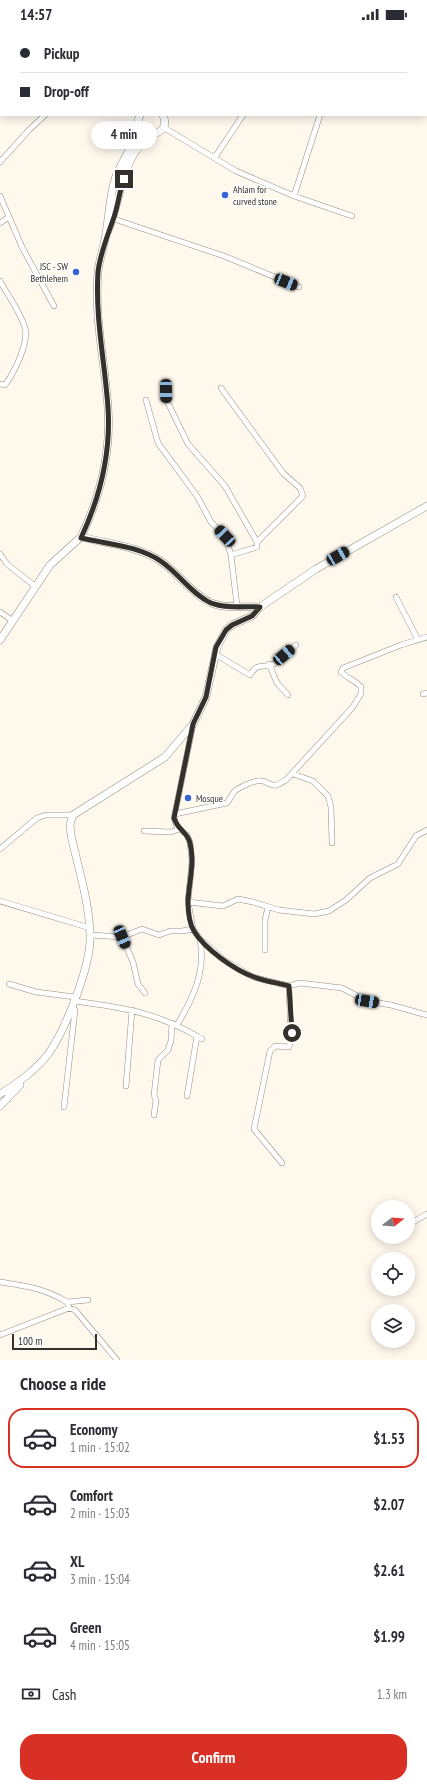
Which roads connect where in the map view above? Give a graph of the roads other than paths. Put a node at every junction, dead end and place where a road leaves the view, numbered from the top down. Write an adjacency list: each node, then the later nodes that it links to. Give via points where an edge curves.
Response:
1 (44, 116): 9 (street)
2 (163, 116): 6 (street)
3 (242, 116): 8 (street)
4 (320, 116): 11 (street)
5 (139, 121): 7 (street, via 145,133); 16 (street, via 136,138 116,179 107,219)
6 (164, 127): 7 (street); 8 (street)
7 (153, 135): 14 (street, via 140,146 127,170)
8 (215, 157): 11 (street, via 236,171)
9 (0, 162)
10 (0, 196): 13 (street)
11 (294, 196): 12 (street)
12 (352, 216)
13 (9, 217): 15 (street); 19 (street)
14 (114, 219): 16 (street); 18 (street, via 224,256)
15 (0, 223)
16 (106, 237): 25 (street, via 98,270 98,305 108,410 106,451 101,485 93,512)
17 (0, 281): 21 (street, via 24,327 26,337 11,378 5,385)
18 (299, 287)
19 (54, 306)
20 (166, 383): 26 (street, via 166,399 188,444 225,486)
21 (0, 384)
22 (221, 388): 26 (street, via 283,474 300,488 303,496)
23 (146, 400): 28 (street, via 158,443 197,496 211,522 225,536)
24 (427, 506): 32 (street, via 316,569)
25 (81, 538): 29 (street, via 50,565); 31 (street, via 145,553 162,562 197,594 212,603)
26 (257, 542): 28 (street, via 257,547)
27 (0, 554): 29 (street, via 7,564)
28 (231, 555): 31 (street)
29 (36, 586): 34 (street)
30 (396, 597): 37 (street)
31 (237, 606): 32 (street)
32 (260, 607): 39 (street, via 252,616 226,630 221,636)
33 (0, 612): 34 (street)
34 (13, 621): 36 (street)
35 (427, 637): 37 (street)
36 (0, 640)
37 (418, 640): 43 (street, via 343,668 341,672 346,678 357,682 361,687 361,694 352,708)
38 (296, 645): 40 (street, via 273,665)
39 (215, 654): 40 (street, via 250,675 254,669); 42 (street, via 206,697)
40 (269, 664): 41 (street, via 277,683)
41 (288, 695)
42 (193, 724): 44 (street); 45 (street, via 165,757)
43 (293, 774): 44 (street, via 276,786 257,781 236,790 227,803); 49 (street, via 313,781 328,796 331,807)
44 (175, 814): 46 (street)
45 (73, 815): 50 (street, via 46,815 37,818); 55 (street, via 70,824 71,835 87,902)
46 (179, 829): 48 (street, via 171,832); 52 (street, via 187,835 190,842 192,861)
47 (427, 830): 53 (street, via 416,836 398,864 370,878 346,900 329,911 314,914)
48 (144, 831)
49 (332, 844)
50 (0, 849)
51 (0, 901): 55 (street)
52 (188, 902): 53 (street, via 223,906 238,899); 54 (street)
53 (268, 907): 58 (street, via 265,920)
54 (193, 929): 56 (street, via 158,934 142,929); 57 (street)
55 (90, 931): 56 (street); 62 (street, via 87,967)
56 (122, 937): 61 (street, via 133,962 138,984)
57 (200, 940): 60 (street, via 224,960 253,977); 65 (street, via 203,960 200,972 189,1004)
58 (265, 950)
59 (9, 984): 62 (street)
60 (289, 986): 64 (street, via 300,983 342,988 367,1001); 73 (street, via 291,1039 289,1047 275,1046 270,1051 254,1129)
61 (145, 993)
62 (73, 1001): 63 (street); 66 (street, via 48,1054); 71 (street, via 75,1010)
63 (132, 1010): 65 (street); 67 (street)
64 (427, 1015)
65 (174, 1024): 69 (street, via 199,1038); 72 (street, via 168,1050 158,1060)
66 (31, 1070): 68 (street); 70 (street)
67 (126, 1086)
68 (0, 1094)
69 (187, 1096)
70 (0, 1106)
71 (64, 1107)
72 (154, 1115)
73 (282, 1163)
74 (427, 1214): 75 (street)
75 (415, 1221)
76 (0, 1282): 78 (street, via 36,1287 52,1293)
77 (88, 1300): 78 (street)
78 (68, 1305): 79 (street); 80 (street)
79 (0, 1335)
80 (117, 1360)

